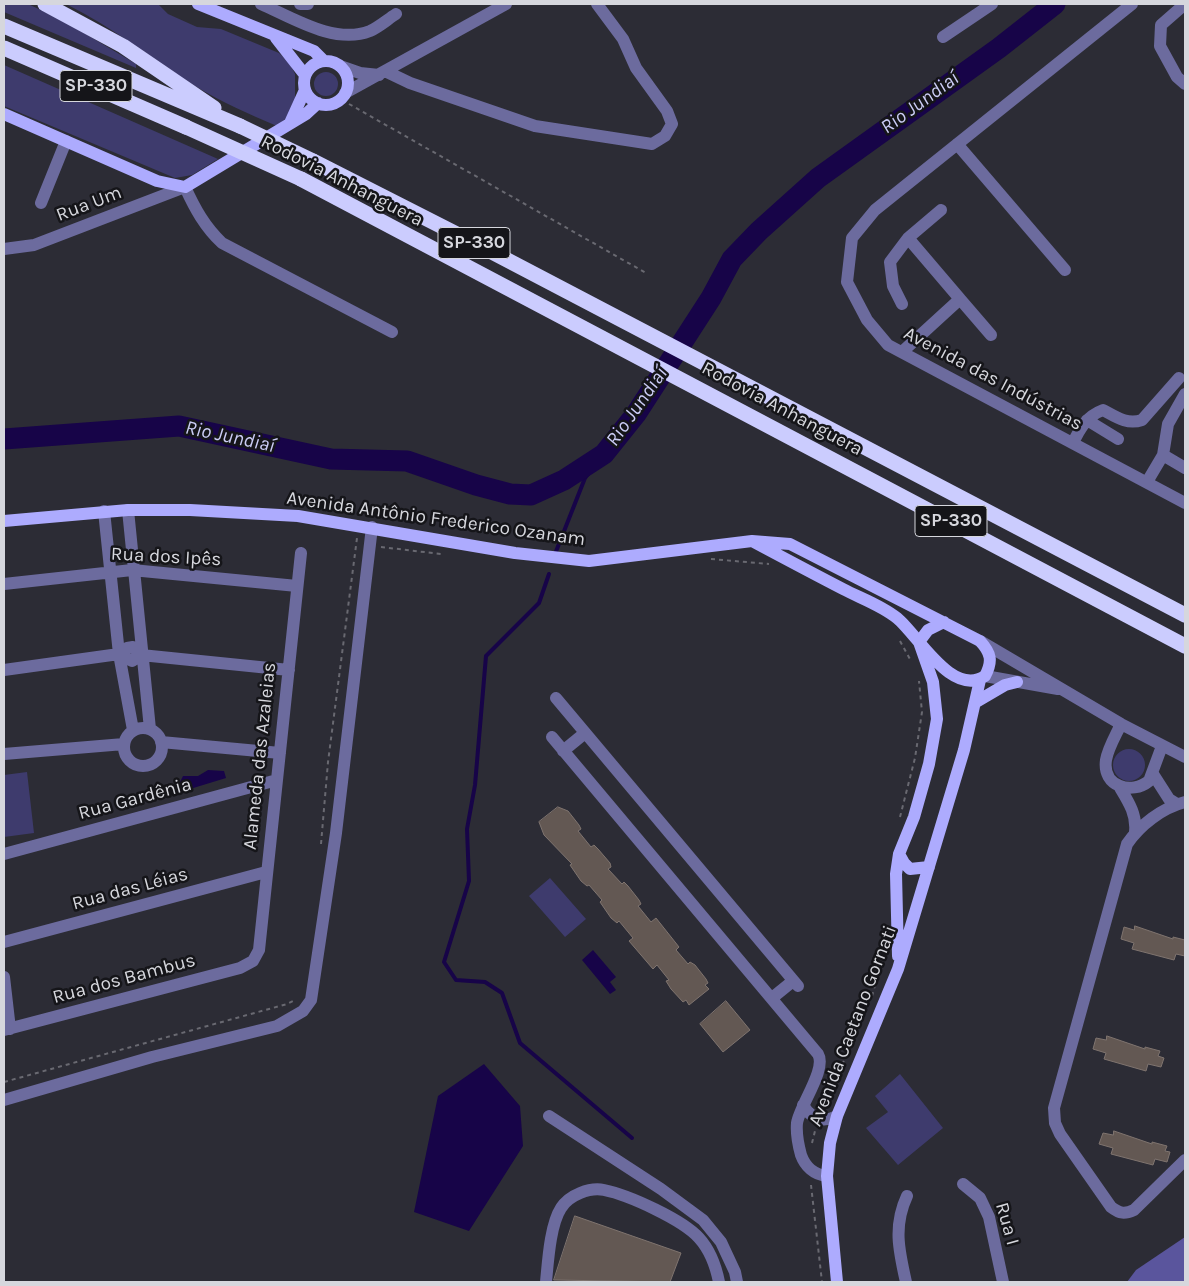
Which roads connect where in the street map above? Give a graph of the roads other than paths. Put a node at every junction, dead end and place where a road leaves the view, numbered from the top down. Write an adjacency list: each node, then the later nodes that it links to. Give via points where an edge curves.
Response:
1 (45, 4): 26 (highway, via 123,46)
2 (198, 4): 13 (main road)
3 (261, 4): 11 (street, via 323,31 356,34 371,30)
4 (300, 4): 5 (street)
5 (308, 4)
6 (506, 4): 18 (street)
7 (597, 4): 18 (street, via 623,40 636,68 672,124 665,136 652,144 535,126)
8 (992, 4): 14 (street)
9 (1132, 4): 28 (street)
10 (1185, 4): 20 (street, via 1161,25 1160,46 1177,77)
11 (396, 14)
12 (4, 26): 26 (highway, Rodovia Anhanguera / SP-330)
13 (275, 36): 16 (main road, via 314,51); 19 (main road)
14 (944, 37)
15 (4, 48): 65 (highway, Rodovia Anhanguera / SP-330, bridge, via 301,179)
16 (324, 61): 17 (main road); 19 (main road, via 316,63)
17 (340, 66): 18 (street, via 360,73); 22 (main road, via 348,78)
18 (383, 73): 22 (street)
19 (306, 75): 21 (main road)
20 (1185, 84)
21 (305, 90): 23 (main road); 25 (main road)
22 (343, 96): 23 (main road, via 330,104)
23 (318, 103): 25 (main road)
24 (4, 114): 27 (main road)
25 (290, 123): 29 (main road)
26 (240, 126): 61 (highway, Rodovia Anhanguera / SP-330, bridge, via 634,327)
27 (66, 141): 29 (main road, via 157,181); 30 (street)
28 (957, 144): 34 (street); 39 (street, Avenida das Indústrias, via 875,210 852,238 848,282 867,320 888,345)
29 (185, 187): 33 (street, Rua Um, via 34,246); 37 (street, via 198,216 222,243)
30 (42, 203)
31 (941, 210): 32 (street)
32 (908, 238): 35 (street); 36 (street, via 890,262 893,286)
33 (4, 249)
34 (1065, 270)
35 (960, 299): 38 (street); 39 (street)
36 (902, 304)
37 (392, 332)
38 (991, 335)
39 (902, 352): 44 (street, Avenida das Indústrias)
40 (1180, 378): 42 (street, via 1142,420 1126,422 1103,410)
41 (1185, 394): 45 (street, via 1168,424)
42 (1087, 420): 43 (street); 44 (street)
43 (1118, 439)
44 (1073, 443): 47 (street, Avenida das Indústrias)
45 (1163, 455): 46 (street); 47 (street)
46 (1185, 468)
47 (1147, 482): 48 (street, Avenida das Indústrias)
48 (1185, 503)
49 (128, 510): 50 (main road, Avenida Antônio Frederico Ozanam); 52 (main road, Avenida Antônio Frederico Ozanam, via 298,516); 55 (street)
50 (104, 511): 51 (main road, Avenida Antônio Frederico Ozanam); 56 (street)
51 (4, 521)
52 (372, 527): 53 (main road, Avenida Antônio Frederico Ozanam, via 589,562); 102 (street, via 336,833 311,1000 303,1011 276,1026 152,1057)
53 (752, 541): 57 (main road, Avenida Antônio Frederico Ozanam, via 790,544); 60 (main road)
54 (301, 553): 59 (street, Alameda das Azaleias)
55 (132, 570): 56 (street, Rua dos Ipês); 59 (street, Rua dos Ipês); 67 (street)
56 (111, 571): 58 (street, Rua dos Ipês); 66 (street)
57 (866, 582): 60 (main road, via 858,584); 62 (main road, Avenida Antônio Frederico Ozanam)
58 (4, 584)
59 (297, 586): 69 (street, Alameda das Azaleias)
60 (854, 594): 64 (main road, via 897,618)
61 (1185, 615)
62 (944, 622): 63 (main road, Avenida Antônio Frederico Ozanam); 64 (main road, via 928,630)
63 (980, 641): 70 (main road, Avenida Caetano Gornati, via 991,660); 72 (street, Avenida Antônio Frederico Ozanam)
64 (919, 642): 70 (main road, via 934,660 953,674 965,680); 93 (main road, via 932,682 937,719 914,817)
65 (1185, 646)
66 (119, 654): 67 (street, via 133,647); 68 (street); 77 (street)
67 (141, 656): 69 (street); 76 (street)
68 (4, 670)
69 (289, 670): 84 (street, Alameda das Azaleias)
70 (983, 678): 71 (street, Avenida Antônio Frederico Ozanam); 74 (main road, Avenida Caetano Gornati)
71 (1017, 682): 72 (street, Avenida Antônio Frederico Ozanam); 74 (main road, via 1005,684)
72 (1066, 690): 75 (street, Avenida Antônio Frederico Ozanam)
73 (556, 698): 78 (street)
74 (976, 702): 94 (main road, Avenida Caetano Gornati)
75 (1121, 724): 82 (street, Avenida Antônio Frederico Ozanam); 89 (street, via 1106,758 1112,781)
76 (150, 729): 77 (street); 80 (street)
77 (133, 730): 81 (street)
78 (585, 733): 83 (street); 100 (street, via 796,983)
79 (552, 737): 83 (street)
80 (161, 742): 81 (street, via 157,760 146,766 129,760); 84 (street)
81 (124, 744): 85 (street)
82 (1162, 746): 86 (street, Avenida Antônio Frederico Ozanam); 87 (street)
83 (563, 750): 100 (street)
84 (280, 753): 88 (street, Alameda das Azaleias)
85 (4, 754)
86 (1185, 757)
87 (1153, 774): 89 (street, via 1135,789); 90 (street, via 1169,799)
88 (277, 780): 92 (street, Rua Gardênia); 95 (street, Alameda das Azaleias)
89 (1119, 786): 91 (street, via 1132,809)
90 (1181, 803): 91 (street)
91 (1135, 832): 106 (street, via 1127,844 1115,884 1054,1108 1055,1123 1111,1207 1118,1212 1126,1214 1134,1210)
92 (4, 854)
93 (899, 854): 94 (main road, via 910,869); 98 (main road, via 896,874)
94 (929, 866): 98 (main road, Avenida Caetano Gornati)
95 (266, 872): 96 (street, Rua das Léias); 97 (street, Alameda das Azaleias, via 259,950)
96 (4, 942)
97 (253, 961): 101 (street, Rua dos Bambus, via 240,968)
98 (898, 969): 105 (main road, Avenida Caetano Gornati)
99 (4, 977): 101 (street)
100 (772, 998): 103 (street, via 821,1061)
101 (7, 1030)
102 (4, 1100)
103 (803, 1105): 105 (street, via 817,1119); 107 (street, via 797,1123 797,1142 807,1166)
104 (549, 1116): 112 (street, via 703,1220 722,1242)
105 (837, 1116): 107 (main road, Avenida Caetano Gornati)
106 (1185, 1160)
107 (826, 1176): 113 (main road, Avenida Caetano Gornati)
108 (963, 1184): 115 (street, Rua I, via 980,1198 989,1217)
109 (907, 1196): 114 (street, via 898,1219 897,1234)
110 (546, 1282): 111 (street, via 550,1244 561,1208 576,1194 603,1190 657,1209 698,1237 716,1265)
111 (720, 1282)
112 (737, 1282)
113 (837, 1282)
114 (906, 1282)
115 (1003, 1282)

